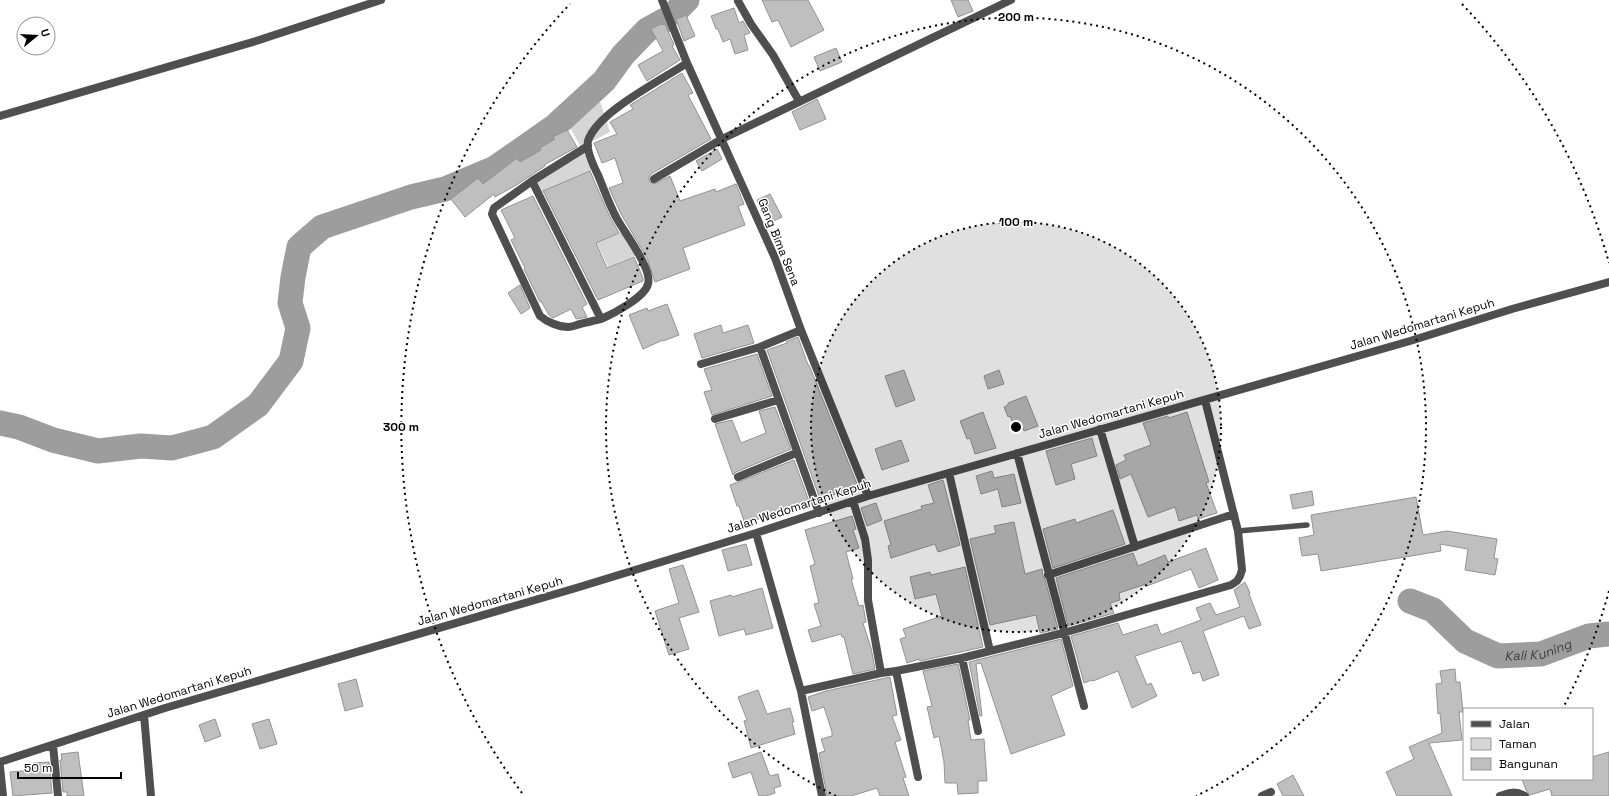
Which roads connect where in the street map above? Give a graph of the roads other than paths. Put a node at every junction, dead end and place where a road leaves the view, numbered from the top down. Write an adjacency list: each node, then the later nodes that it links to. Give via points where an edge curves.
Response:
1 (381, 0): 7 (street, via 256,41)
2 (662, 0): 5 (street, Gang Bima Sena)
3 (1011, 0): 6 (street)
4 (738, 1): 6 (street, via 773,54)
5 (687, 63): 8 (street, Gang Bima Sena); 9 (street, via 632,97 610,114 594,130)
6 (799, 102): 8 (street)
7 (0, 116)
8 (722, 139): 10 (street); 14 (street, Gang Bima Sena, via 775,258)
9 (588, 146): 11 (street); 13 (street, via 616,218 634,244 649,283 646,291 638,299)
10 (654, 179)
11 (532, 181): 13 (street); 13 (street, via 494,208 492,214 537,311 545,320 568,327)
12 (1609, 282): 18 (street, Jalan Wedomartani Kepuh)
13 (601, 319)
14 (801, 330): 15 (street); 25 (street, Gang Bima Sena)
15 (760, 347): 16 (street); 17 (street)
16 (701, 364)
17 (778, 400): 19 (street); 21 (street)
18 (1205, 400): 20 (street, Jalan Wedomartani Kepuh); 28 (street)
19 (715, 419)
20 (1100, 429): 22 (street, Jalan Wedomartani Kepuh); 32 (street)
21 (796, 453): 24 (street); 27 (street)
22 (1017, 453): 23 (street, Jalan Wedomartani Kepuh); 33 (street)
23 (949, 473): 25 (street, Jalan Wedomartani Kepuh); 35 (street)
24 (738, 477)
25 (868, 496): 26 (street, Jalan Wedomartani Kepuh)
26 (853, 501): 27 (street, Jalan Wedomartani Kepuh); 38 (street, via 865,539 868,600)
27 (819, 512): 31 (street, Jalan Wedomartani Kepuh)
28 (1234, 514): 30 (street); 32 (street)
29 (1307, 525): 30 (lane)
30 (1238, 531): 34 (street, via 1242,570 1237,581 1231,585)
31 (756, 533): 39 (street); 41 (street, Jalan Wedomartani Kepuh)
32 (1135, 547): 33 (street)
33 (1048, 575): 34 (street)
34 (1063, 633): 35 (street); 40 (street)
35 (990, 651): 36 (street)
36 (962, 658): 37 (street); 42 (street)
37 (896, 672): 38 (street); 46 (street)
38 (882, 673): 39 (street)
39 (801, 691): 51 (street)
40 (1084, 706)
41 (144, 715): 43 (street, Jalan Wedomartani Kepuh); 50 (street)
42 (978, 731)
43 (53, 744): 44 (street, Jalan Wedomartani Kepuh); 49 (street)
44 (0, 762)
45 (0, 767): 48 (street)
46 (918, 777)
47 (1271, 792): 52 (street)
48 (3, 796)
49 (58, 796)
50 (151, 796)
51 (822, 796)
52 (1262, 796)
53 (1500, 796): 54 (street, via 1516,792)
54 (1525, 796)

